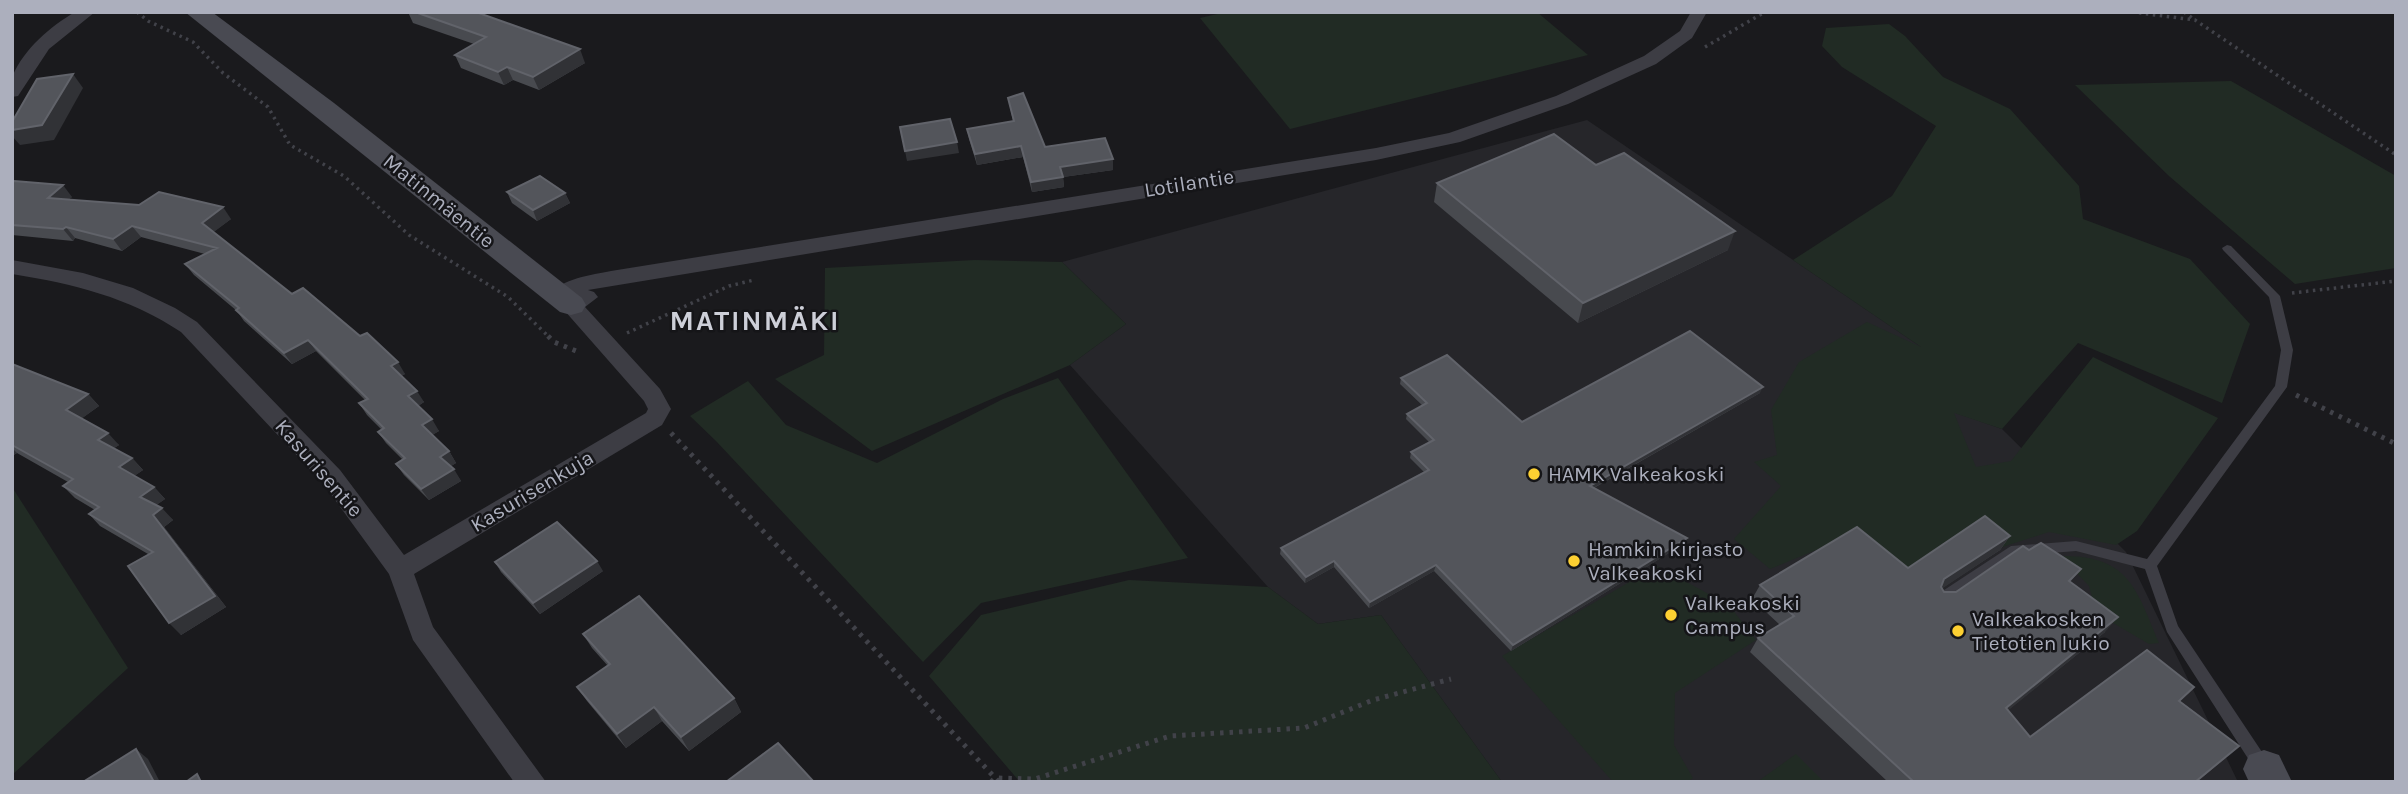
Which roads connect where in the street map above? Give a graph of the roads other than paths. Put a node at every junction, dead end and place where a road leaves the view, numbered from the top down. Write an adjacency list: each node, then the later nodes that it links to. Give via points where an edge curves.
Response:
1 (87, 12): 4 (street, via 35,53)
2 (197, 12): 7 (street, Matinmäentie)
3 (1699, 12): 7 (street, Lotilantie, via 1686,34 1650,60 1562,100 1454,138 646,275 617,290)
4 (12, 92)
5 (2227, 248): 9 (lane, via 2274,296 2287,350 2281,387)
6 (12, 267): 10 (street, Kasurisentie, via 89,279 125,291 189,327 331,476)
7 (565, 301): 8 (street, Matinmäentie, via 652,395)
8 (657, 414): 10 (street, Kasurisenkuja)
9 (2150, 565): 11 (lane, via 2076,545 2011,551); 12 (lane, via 2172,628)
10 (400, 569): 13 (street, Kasurisentie, via 422,632)
11 (1940, 600)
12 (2268, 775)
13 (531, 782)

